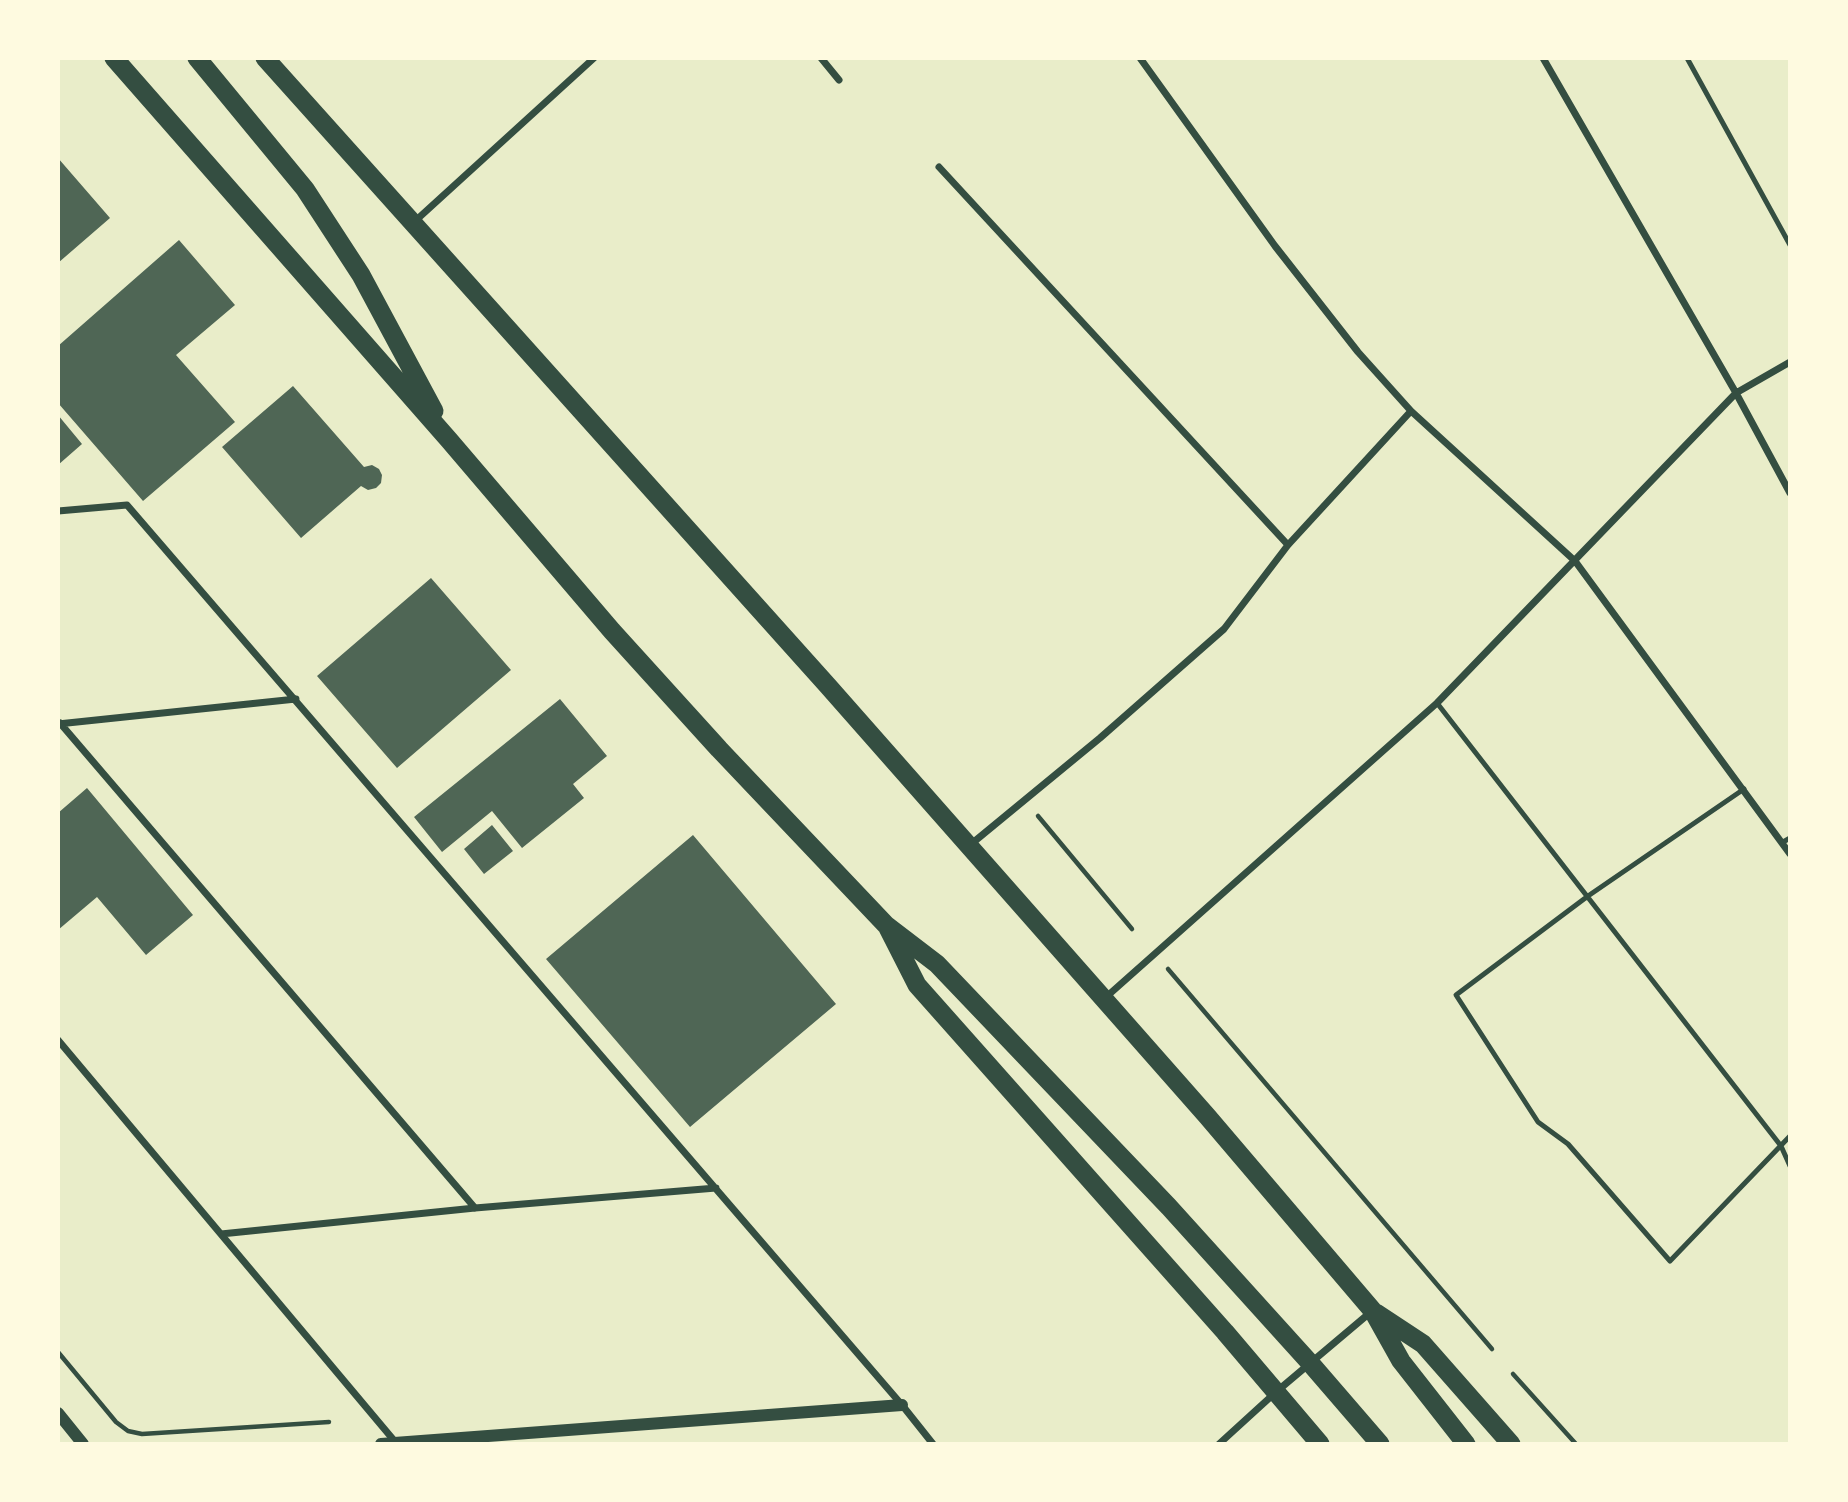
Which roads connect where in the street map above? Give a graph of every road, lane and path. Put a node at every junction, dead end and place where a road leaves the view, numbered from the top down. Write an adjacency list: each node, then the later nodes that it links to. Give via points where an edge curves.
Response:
1 (114, 58): 16 (highway)
2 (197, 58): 16 (highway, via 327,222 361,275)
3 (265, 58): 11 (highway)
4 (594, 58): 11 (street)
5 (821, 58): 9 (street)
6 (1140, 58): 15 (street, via 1275,246)
7 (1543, 58): 14 (street)
8 (1687, 58): 12 (lane)
9 (839, 80)
10 (939, 167): 19 (street)
11 (413, 223): 27 (highway)
12 (1790, 245)
13 (1790, 362): 14 (street)
14 (1736, 393): 17 (street); 20 (street)
15 (1410, 411): 19 (street); 20 (street)
16 (449, 440): 30 (highway, via 612,631)
17 (1790, 493)
18 (58, 511): 21 (street, via 127,505)
19 (1288, 545): 27 (street, via 1224,629)
20 (1575, 561): 22 (street); 24 (street)
21 (296, 699): 23 (street); 38 (street)
22 (1437, 703): 29 (lane); 33 (street)
23 (59, 724): 39 (street)
24 (1744, 789): 26 (street); 29 (lane)
25 (1038, 816): 31 (path)
26 (1786, 840): 28 (street)
27 (969, 845): 33 (highway)
28 (1790, 854)
29 (1588, 896): 36 (lane); 36 (lane, via 1456,995 1538,1122 1568,1144 1670,1261)
30 (886, 925): 44 (highway, via 937,964); 46 (highway, via 917,985)
31 (1132, 929)
32 (1165, 965): 42 (path)
33 (1104, 999): 41 (highway)
34 (58, 1040): 40 (street)
35 (1790, 1136): 36 (lane)
36 (1781, 1146): 37 (lane)
37 (1790, 1166)
38 (716, 1188): 39 (street); 47 (street)
39 (475, 1208): 40 (street)
40 (221, 1234): 52 (street)
41 (1373, 1311): 44 (street); 57 (highway, via 1401,1361); 58 (highway, via 1423,1344)
42 (1492, 1349)
43 (58, 1352): 49 (path, via 128,1431 142,1434)
44 (1311, 1364): 46 (street); 56 (highway)
45 (1513, 1374): 59 (path)
46 (1276, 1392): 54 (street); 55 (highway)
47 (902, 1405): 52 (street); 53 (street)
48 (58, 1413): 50 (street)
49 (329, 1422)
50 (83, 1444)
51 (381, 1444): 52 (street)
52 (397, 1444)
53 (933, 1444)
54 (1219, 1444)
55 (1320, 1444)
56 (1380, 1444)
57 (1466, 1444)
58 (1511, 1444)
59 (1576, 1444)

